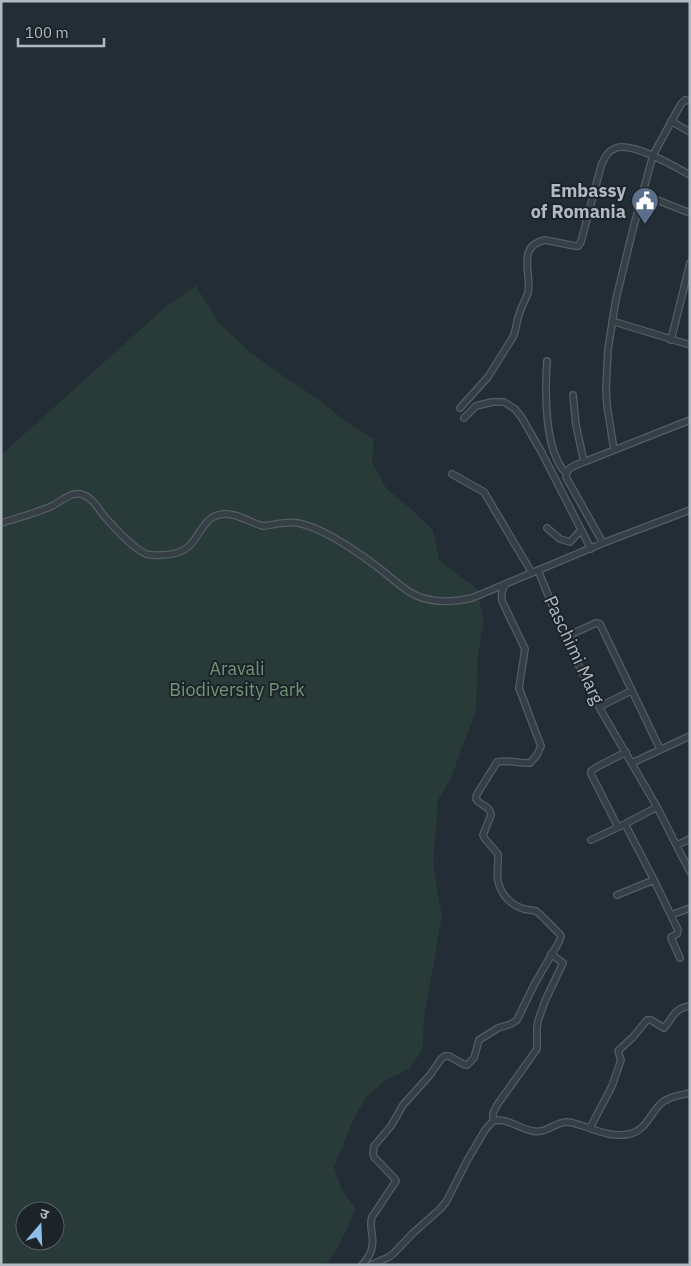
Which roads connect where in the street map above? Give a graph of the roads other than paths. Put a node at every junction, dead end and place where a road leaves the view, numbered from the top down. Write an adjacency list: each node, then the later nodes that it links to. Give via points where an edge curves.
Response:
1 (690, 101): 2 (street, via 682,102)
2 (671, 121): 3 (street); 4 (street)
3 (690, 132)
4 (654, 155): 5 (street); 6 (street); 14 (street, via 623,147 610,151 601,166 580,244 541,240 531,247 527,255 528,291 514,337 488,377)
5 (690, 175)
6 (642, 194): 7 (street); 9 (street)
7 (690, 213)
8 (690, 263): 10 (street)
9 (612, 321): 10 (street); 17 (street, via 606,390)
10 (671, 340): 11 (street)
11 (690, 345)
12 (547, 361): 19 (street, via 545,391 549,432 559,465)
13 (573, 396): 18 (street)
14 (460, 408)
15 (464, 418): 24 (street, via 476,406 492,402 504,402 515,409 542,453)
16 (690, 420): 17 (street)
17 (614, 450): 18 (street)
18 (584, 462): 19 (street)
19 (566, 473): 25 (street)
20 (452, 474): 27 (street, Paschimi Marg, via 484,492)
21 (690, 510): 25 (street)
22 (1, 523): 28 (street, via 82,494 132,544 153,555 182,551 191,545 207,521 218,514 227,514 263,526 297,523 328,535 423,598 462,600)
23 (547, 528): 24 (street, via 570,542)
24 (581, 530): 26 (street)
25 (603, 543): 26 (street)
26 (591, 549): 27 (street)
27 (535, 572): 28 (street); 29 (street, Paschimi Marg)
28 (506, 584): 47 (street, via 502,601 525,649 518,688 541,746 530,763 497,762 476,799 490,811 483,835 498,854 500,887 506,897 523,909 536,912 560,934)
29 (566, 637): 30 (street, via 599,623); 31 (street, Paschimi Marg)
30 (631, 691): 31 (street); 33 (street)
31 (599, 707): 34 (street, Paschimi Marg)
32 (690, 736): 33 (street)
33 (660, 750): 35 (street)
34 (626, 752): 35 (street, Paschimi Marg); 38 (street, via 591,771)
35 (632, 763): 36 (street, Paschimi Marg)
36 (657, 807): 37 (street); 41 (street, Paschimi Marg)
37 (625, 824): 38 (street); 43 (street)
38 (618, 827): 40 (street)
39 (690, 839): 41 (street)
40 (591, 840)
41 (677, 846): 42 (street, Paschimi Marg)
42 (690, 872)
43 (654, 880): 44 (street); 46 (street)
44 (617, 896)
45 (690, 908): 46 (street)
46 (671, 915): 48 (street, via 678,931 671,938)
47 (551, 954): 51 (street, via 564,963 538,1020 537,1049 494,1109); 53 (street, via 517,1020 479,1040 474,1058 467,1064 449,1056 441,1059 374,1146 374,1157 396,1181 372,1217 372,1249)
48 (680, 958)
49 (690, 1006): 52 (street, via 677,1011 664,1028 647,1020 618,1051 621,1060 612,1086)
50 (690, 1093): 52 (street, via 665,1101 634,1133 608,1134)
51 (493, 1121): 52 (street, via 502,1120 534,1132 567,1122); 54 (street, via 442,1206 394,1253)
52 (590, 1128)
53 (362, 1265)
54 (371, 1265)

